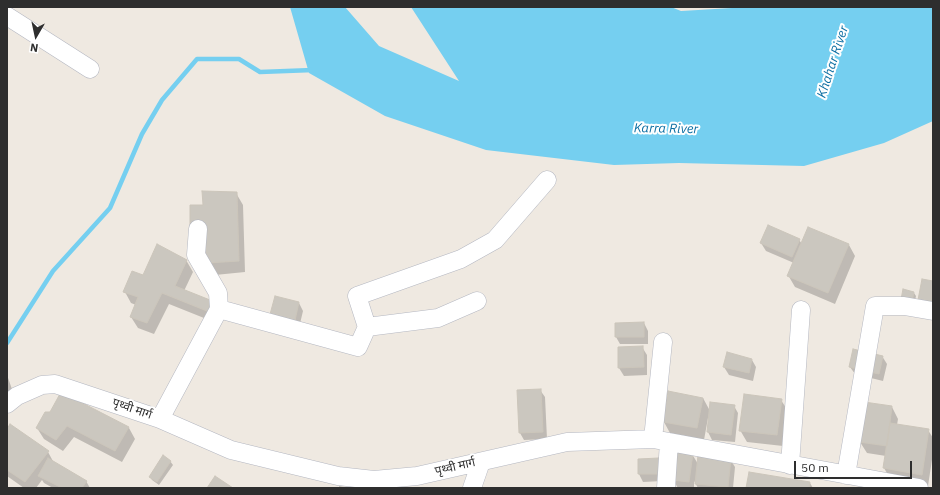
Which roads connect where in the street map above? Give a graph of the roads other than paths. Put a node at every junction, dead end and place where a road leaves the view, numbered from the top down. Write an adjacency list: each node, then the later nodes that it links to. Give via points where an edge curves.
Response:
1 (7, 16): 2 (street)
2 (90, 69)
3 (547, 180): 9 (street, via 495,240 461,259 356,296)
4 (198, 229): 6 (street, via 196,255 218,293)
5 (477, 301): 9 (street, via 438,318)
6 (219, 309): 9 (street, via 358,347); 12 (street)
7 (801, 310): 15 (street)
8 (933, 311): 16 (street, via 904,306 874,306)
9 (367, 327)
10 (663, 342): 13 (street)
11 (7, 404): 12 (street, पृथ्वी मार्ग, via 17,396 42,385 55,384)
12 (160, 419): 14 (street, पृथ्वी मार्ग, via 231,450 338,476 374,480 417,476)
13 (661, 440): 14 (street, पृथ्वी मार्ग, via 567,442); 15 (street, पृथ्वी मार्ग); 18 (street)
14 (481, 462): 17 (street)
15 (790, 465): 16 (street, पृथ्वी मार्ग)
16 (846, 475): 19 (street, पृथ्वी मार्ग)
17 (472, 488)
18 (666, 488)
19 (919, 488)

